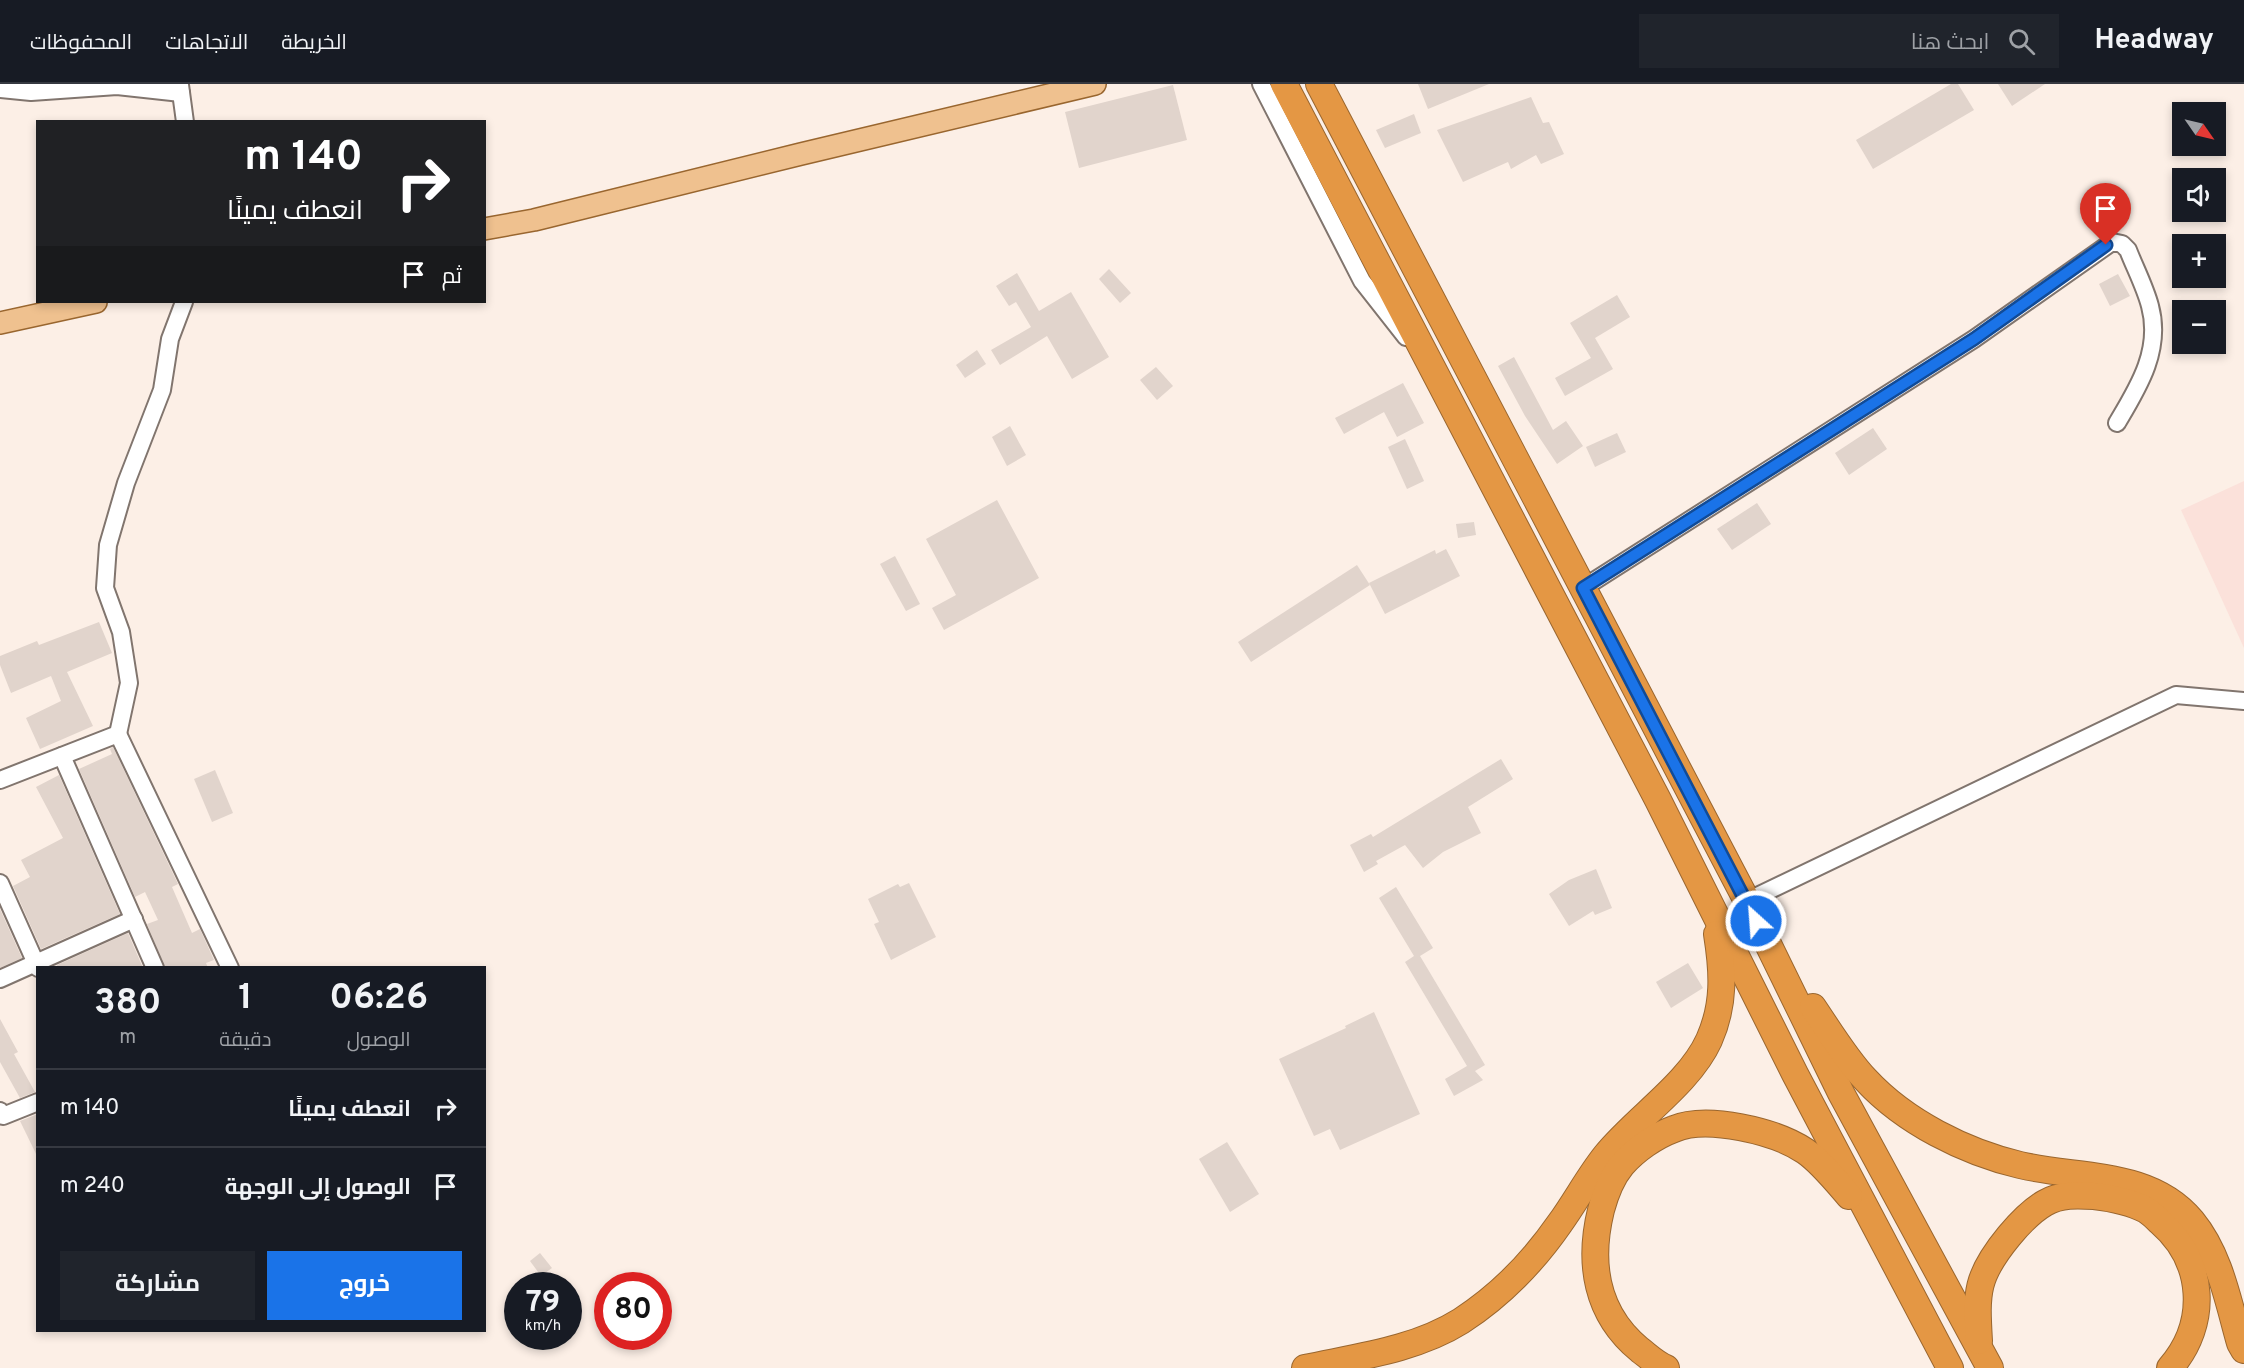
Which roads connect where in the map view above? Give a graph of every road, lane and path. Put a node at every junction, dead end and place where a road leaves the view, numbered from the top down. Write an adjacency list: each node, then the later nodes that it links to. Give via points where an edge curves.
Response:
1 (1095, 84): 8 (main road)
2 (1261, 84): 12 (street, via 1362,281)
3 (1284, 84): 12 (highway)
4 (1319, 84): 14 (highway)
5 (0, 89): 6 (street)
6 (181, 89): 7 (street)
7 (185, 120)
8 (486, 229)
9 (91, 303): 11 (main road)
10 (184, 303): 16 (street, via 170,339 162,390 126,483 108,545 105,588 121,632 129,683)
11 (0, 323)
12 (1435, 374): 20 (highway)
13 (2117, 423): 14 (street, via 2144,376 2153,333 2150,307 2128,250 2112,242 1974,339)
14 (1583, 588): 21 (highway)
15 (2244, 701): 21 (street, via 2176,695)
16 (118, 734): 17 (street); 25 (street)
17 (62, 756): 18 (street); 22 (street)
18 (0, 780)
19 (0, 884): 23 (street)
20 (1712, 907): 29 (highway); 32 (highway, via 1723,988 1719,1014 1708,1042 1690,1068 1607,1154 1527,1266 1460,1322 1435,1334)
21 (1752, 911): 30 (highway, via 1843,1052 1867,1081 1903,1112 1984,1154 2052,1172 2138,1184 2166,1198 2191,1220 2210,1249); 31 (highway, via 1841,1093)
22 (134, 919): 23 (street); 24 (street)
23 (37, 965): 26 (street)
24 (154, 966)
25 (229, 966)
26 (0, 979)
27 (36, 1103): 28 (street, via 3,1116)
28 (0, 1111)
29 (1876, 1228): 33 (highway, via 1806,1152 1781,1138 1749,1128 1710,1124 1676,1128 1647,1143 1622,1165 1606,1194 1596,1233 1595,1270 1602,1299 1616,1324 1632,1343); 34 (highway)
30 (2244, 1350)
31 (1985, 1358): 35 (highway, via 1976,1302 1983,1275 2018,1225 2046,1202 2075,1194 2112,1198 2146,1210 2171,1231 2190,1259 2197,1288 2196,1313 2188,1339)
32 (1305, 1368)
33 (1666, 1368)
34 (1950, 1368)
35 (2170, 1368)

